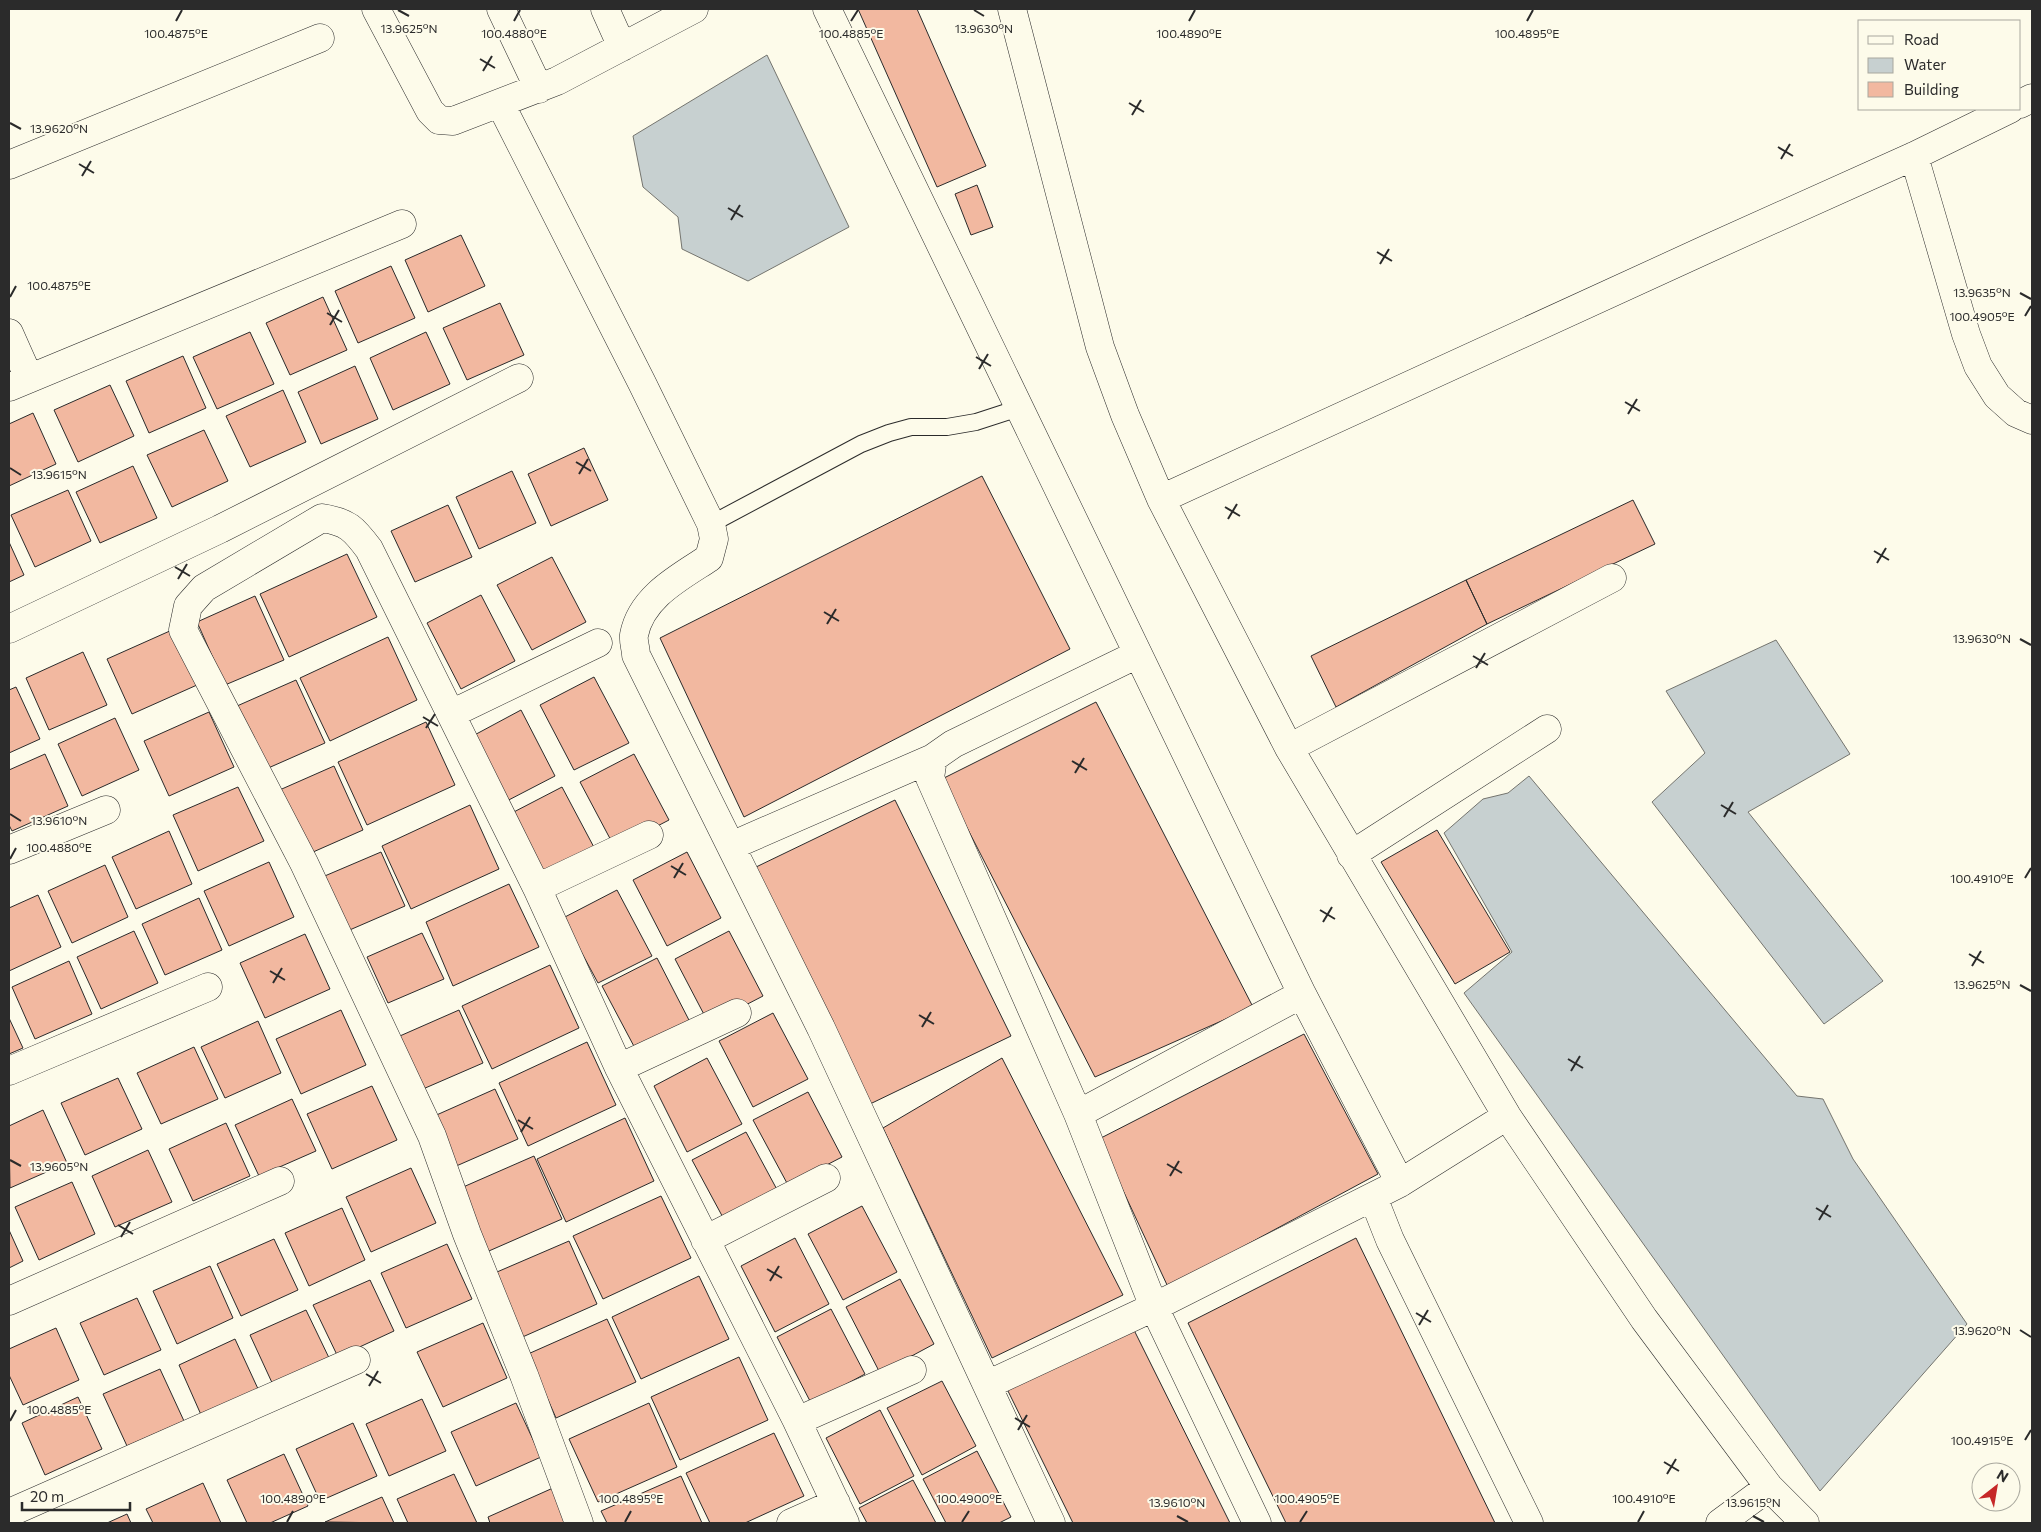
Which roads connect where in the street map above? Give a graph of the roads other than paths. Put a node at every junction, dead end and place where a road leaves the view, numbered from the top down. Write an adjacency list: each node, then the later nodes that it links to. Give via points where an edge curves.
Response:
1 (376, 9): 10 (street, via 430,111 439,120 454,121)
2 (501, 9): 9 (street)
3 (606, 9): 8 (street)
4 (694, 9): 8 (street)
5 (827, 9): 18 (street)
6 (1012, 9): 20 (street, via 1100,347)
7 (320, 38): 13 (street)
8 (622, 47): 9 (street)
9 (539, 89): 10 (street)
10 (500, 103): 21 (street)
11 (2008, 110): 12 (street)
12 (1914, 156): 19 (street, via 1978,366 1997,396 2016,413); 20 (street)
13 (9, 165)
14 (402, 224): 17 (street)
15 (9, 333): 17 (street)
16 (519, 378): 23 (street, via 220,529)
17 (19, 383)
18 (1019, 408): 21 (lane, via 976,422 948,427 911,427 889,433 861,444); 25 (street)
19 (2032, 420)
20 (1161, 499): 28 (street)
21 (711, 524): 32 (street, via 714,539 709,558 657,594 647,607 634,636 636,655)
22 (1612, 578): 28 (street)
23 (9, 629)
24 (598, 643): 26 (street)
25 (1138, 654): 29 (street, via 953,744); 37 (street)
26 (451, 714): 35 (street); 57 (street, via 369,549 356,532 341,521 322,518 204,588 188,606 183,630 304,863 432,1136)
27 (1547, 729): 34 (street)
28 (1289, 748): 34 (street)
29 (933, 758): 32 (street); 41 (street, via 930,778)
30 (106, 810): 33 (street)
31 (649, 834): 35 (street)
32 (731, 846): 52 (street, via 821,1028)
33 (9, 850)
34 (1351, 855): 42 (street)
35 (537, 888): 39 (street)
36 (208, 987): 40 (street)
37 (1302, 994): 41 (street); 45 (street)
38 (738, 1013): 39 (street)
39 (619, 1068): 47 (street)
40 (9, 1071)
41 (1078, 1114): 49 (street)
42 (1507, 1116): 45 (street); 54 (street, via 1644,1319)
43 (826, 1178): 47 (street)
44 (280, 1181): 48 (street)
45 (1400, 1183): 46 (street)
46 (1373, 1197): 49 (street); 61 (street, via 1390,1240)
47 (705, 1240): 53 (street)
48 (9, 1301)
49 (1154, 1307): 52 (street); 60 (street)
50 (356, 1360): 55 (street)
51 (912, 1370): 53 (street)
52 (987, 1385): 59 (street)
53 (797, 1421): 56 (street)
54 (1769, 1488): 62 (street); 63 (street)
55 (9, 1513)
56 (840, 1513): 58 (street)
57 (579, 1523)
58 (791, 1523)
59 (1051, 1523)
60 (1257, 1523)
61 (1529, 1523)
62 (1720, 1523)
63 (1805, 1523)

